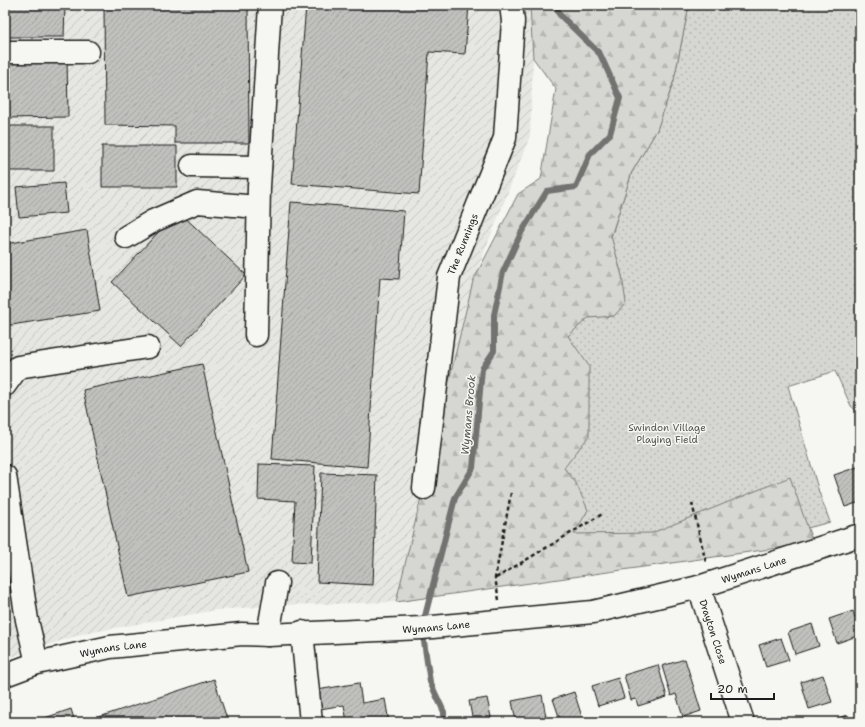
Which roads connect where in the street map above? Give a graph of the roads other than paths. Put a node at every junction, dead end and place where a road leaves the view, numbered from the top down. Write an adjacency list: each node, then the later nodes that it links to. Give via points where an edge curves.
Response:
1 (270, 5): 6 (street)
2 (511, 5): 13 (street, The Runnings, via 513,21 505,138 448,277)
3 (5, 52): 4 (street)
4 (88, 52)
5 (192, 166): 6 (street)
6 (260, 167): 7 (street)
7 (258, 207): 8 (street, via 197,202 153,221); 9 (street)
8 (126, 237)
9 (256, 335)
10 (148, 347): 11 (street, via 18,368)
11 (5, 385)
12 (5, 476): 19 (street, via 27,620)
13 (424, 488)
14 (860, 535): 16 (street, Wymans Lane)
15 (277, 583): 18 (street)
16 (705, 585): 17 (street, Wymans Lane, via 593,612 422,628); 22 (street, Drayton Close)
17 (302, 632): 18 (street, Wymans Lane); 21 (street)
18 (268, 635): 19 (street, Wymans Lane, via 242,634 110,647)
19 (37, 663): 20 (street, Wymans Lane)
20 (5, 675)
21 (312, 722)
22 (743, 722)

